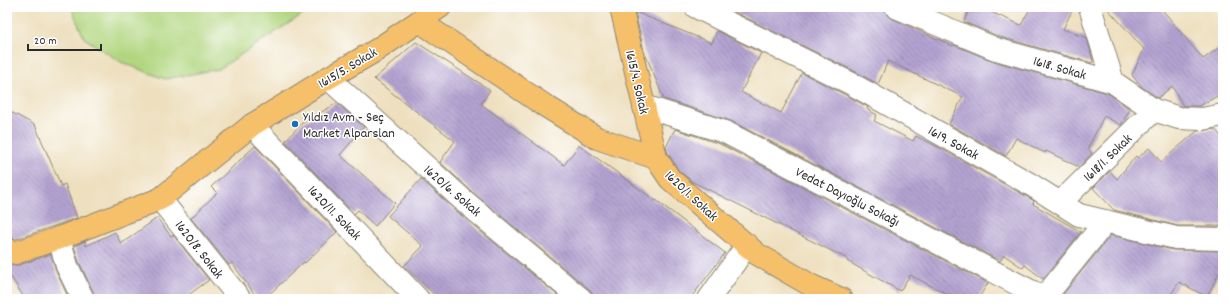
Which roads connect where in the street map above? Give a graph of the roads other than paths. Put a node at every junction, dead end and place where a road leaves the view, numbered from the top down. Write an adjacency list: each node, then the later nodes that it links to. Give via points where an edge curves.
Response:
1 (440, 7): 6 (main road, 1615/5. Sokak)
2 (621, 7): 9 (main road, 1615/4. Sokak)
3 (696, 7): 15 (street, 1619. Sokak, via 850,83)
4 (896, 7): 8 (street, 1618. Sokak, via 996,49)
5 (1090, 7): 8 (street)
6 (419, 21): 7 (main road, 1615/5. Sokak, via 375,51); 13 (main road, 1620/1. Sokak, via 598,138)
7 (328, 78): 12 (main road, 1615/5. Sokak); 25 (street, 1620/6. Sokak, via 464,200)
8 (1113, 82): 10 (street, 1618. Sokak)
9 (644, 106): 13 (main road, 1615/4. Sokak); 21 (street, Vedat Dayıoğlu Sokağı, via 725,132)
10 (1154, 110): 11 (street, 1618. Sokak, via 1179,118 1202,119); 15 (street, 1618/1. Sokak)
11 (1223, 115)
12 (252, 125): 14 (main road, 1615/5. Sokak); 24 (street, 1620/11. Sokak)
13 (656, 158): 19 (main road, 1620/1. Sokak, via 670,179)
14 (160, 199): 17 (main road, 1615/5. Sokak); 23 (street, 1620/8. Sokak)
15 (1060, 203): 16 (street, 1619. Sokak, via 1080,215)
16 (1106, 221): 18 (street, 1619. Sokak, via 1176,238); 21 (street)
17 (59, 238): 20 (main road, via 14,253); 22 (street, via 67,266)
18 (1223, 239)
19 (748, 245): 26 (street); 27 (main road, 1620/1. Sokak, via 757,254 812,286)
20 (7, 249)
21 (1039, 297)
22 (83, 299)
23 (240, 299)
24 (418, 299)
25 (581, 299)
26 (709, 299)
27 (841, 299)

